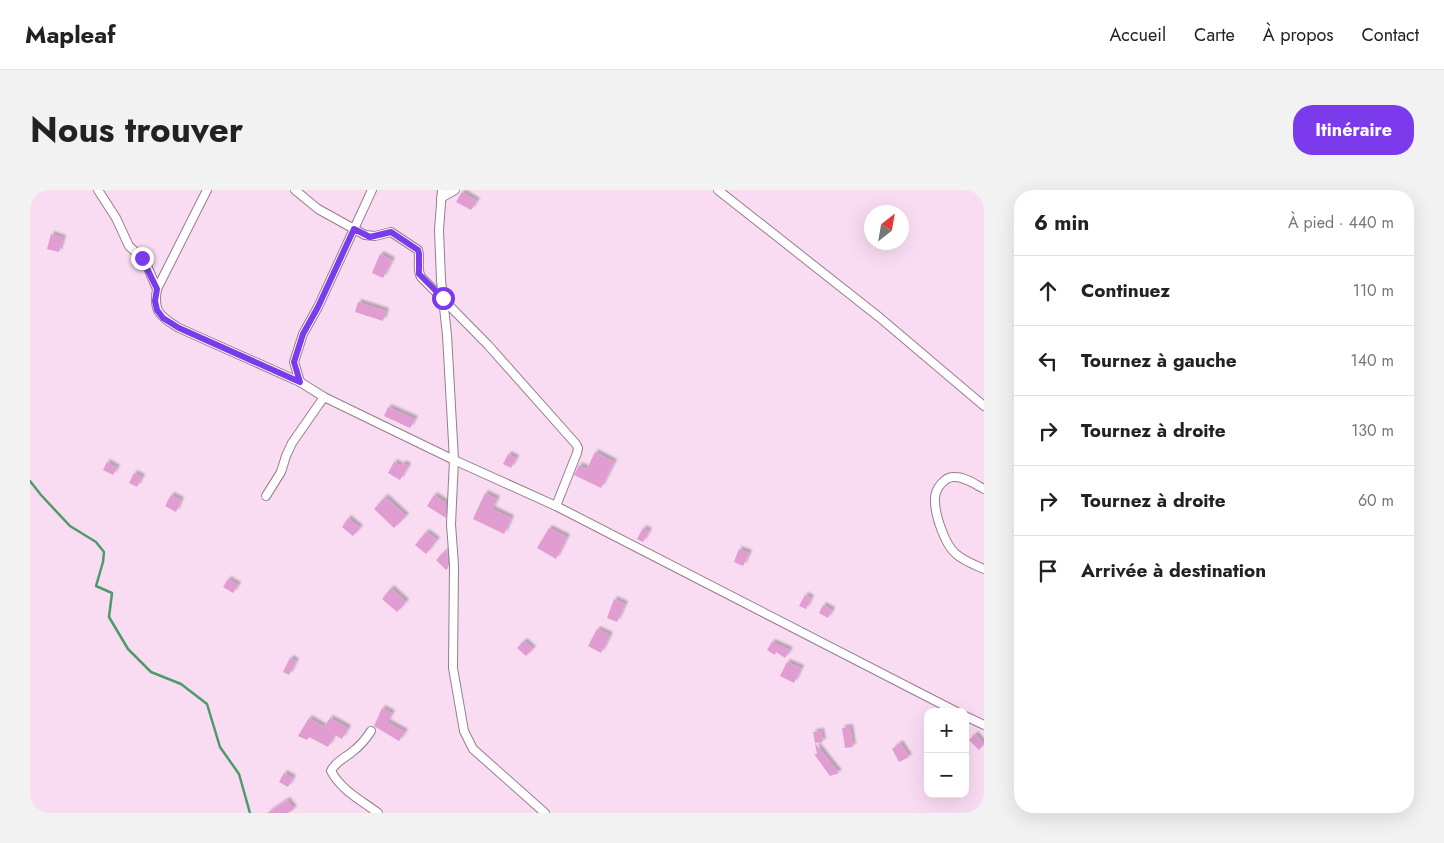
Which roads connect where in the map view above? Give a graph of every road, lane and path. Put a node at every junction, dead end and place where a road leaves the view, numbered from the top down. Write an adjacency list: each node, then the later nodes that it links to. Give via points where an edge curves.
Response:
1 (98, 190): 9 (street, via 129,246 145,261)
2 (207, 190): 9 (street)
3 (295, 190): 8 (street, via 318,209)
4 (372, 190): 8 (street)
5 (454, 190): 7 (street)
6 (718, 190): 13 (street, via 879,317)
7 (442, 194): 10 (street, via 439,230)
8 (354, 229): 10 (street, via 370,237 391,232 414,247 419,254 419,274); 11 (street, via 300,342 294,362)
9 (157, 289): 11 (street, via 155,301 163,318)
10 (443, 298): 14 (street); 17 (street, via 576,444 577,453)
11 (300, 382): 12 (street)
12 (324, 397): 14 (street); 16 (street, via 292,442 281,472)
13 (984, 406)
14 (454, 460): 17 (street); 24 (street, via 451,524 453,668 464,731 473,750)
15 (984, 489): 18 (street, via 953,476 936,490 934,500 948,544 956,554)
16 (266, 496)
17 (556, 506): 19 (street)
18 (984, 569)
19 (949, 708)
20 (969, 718): 21 (street)
21 (984, 726)
22 (371, 731): 23 (street, via 331,771 348,792)
23 (378, 813)
24 (545, 813)

